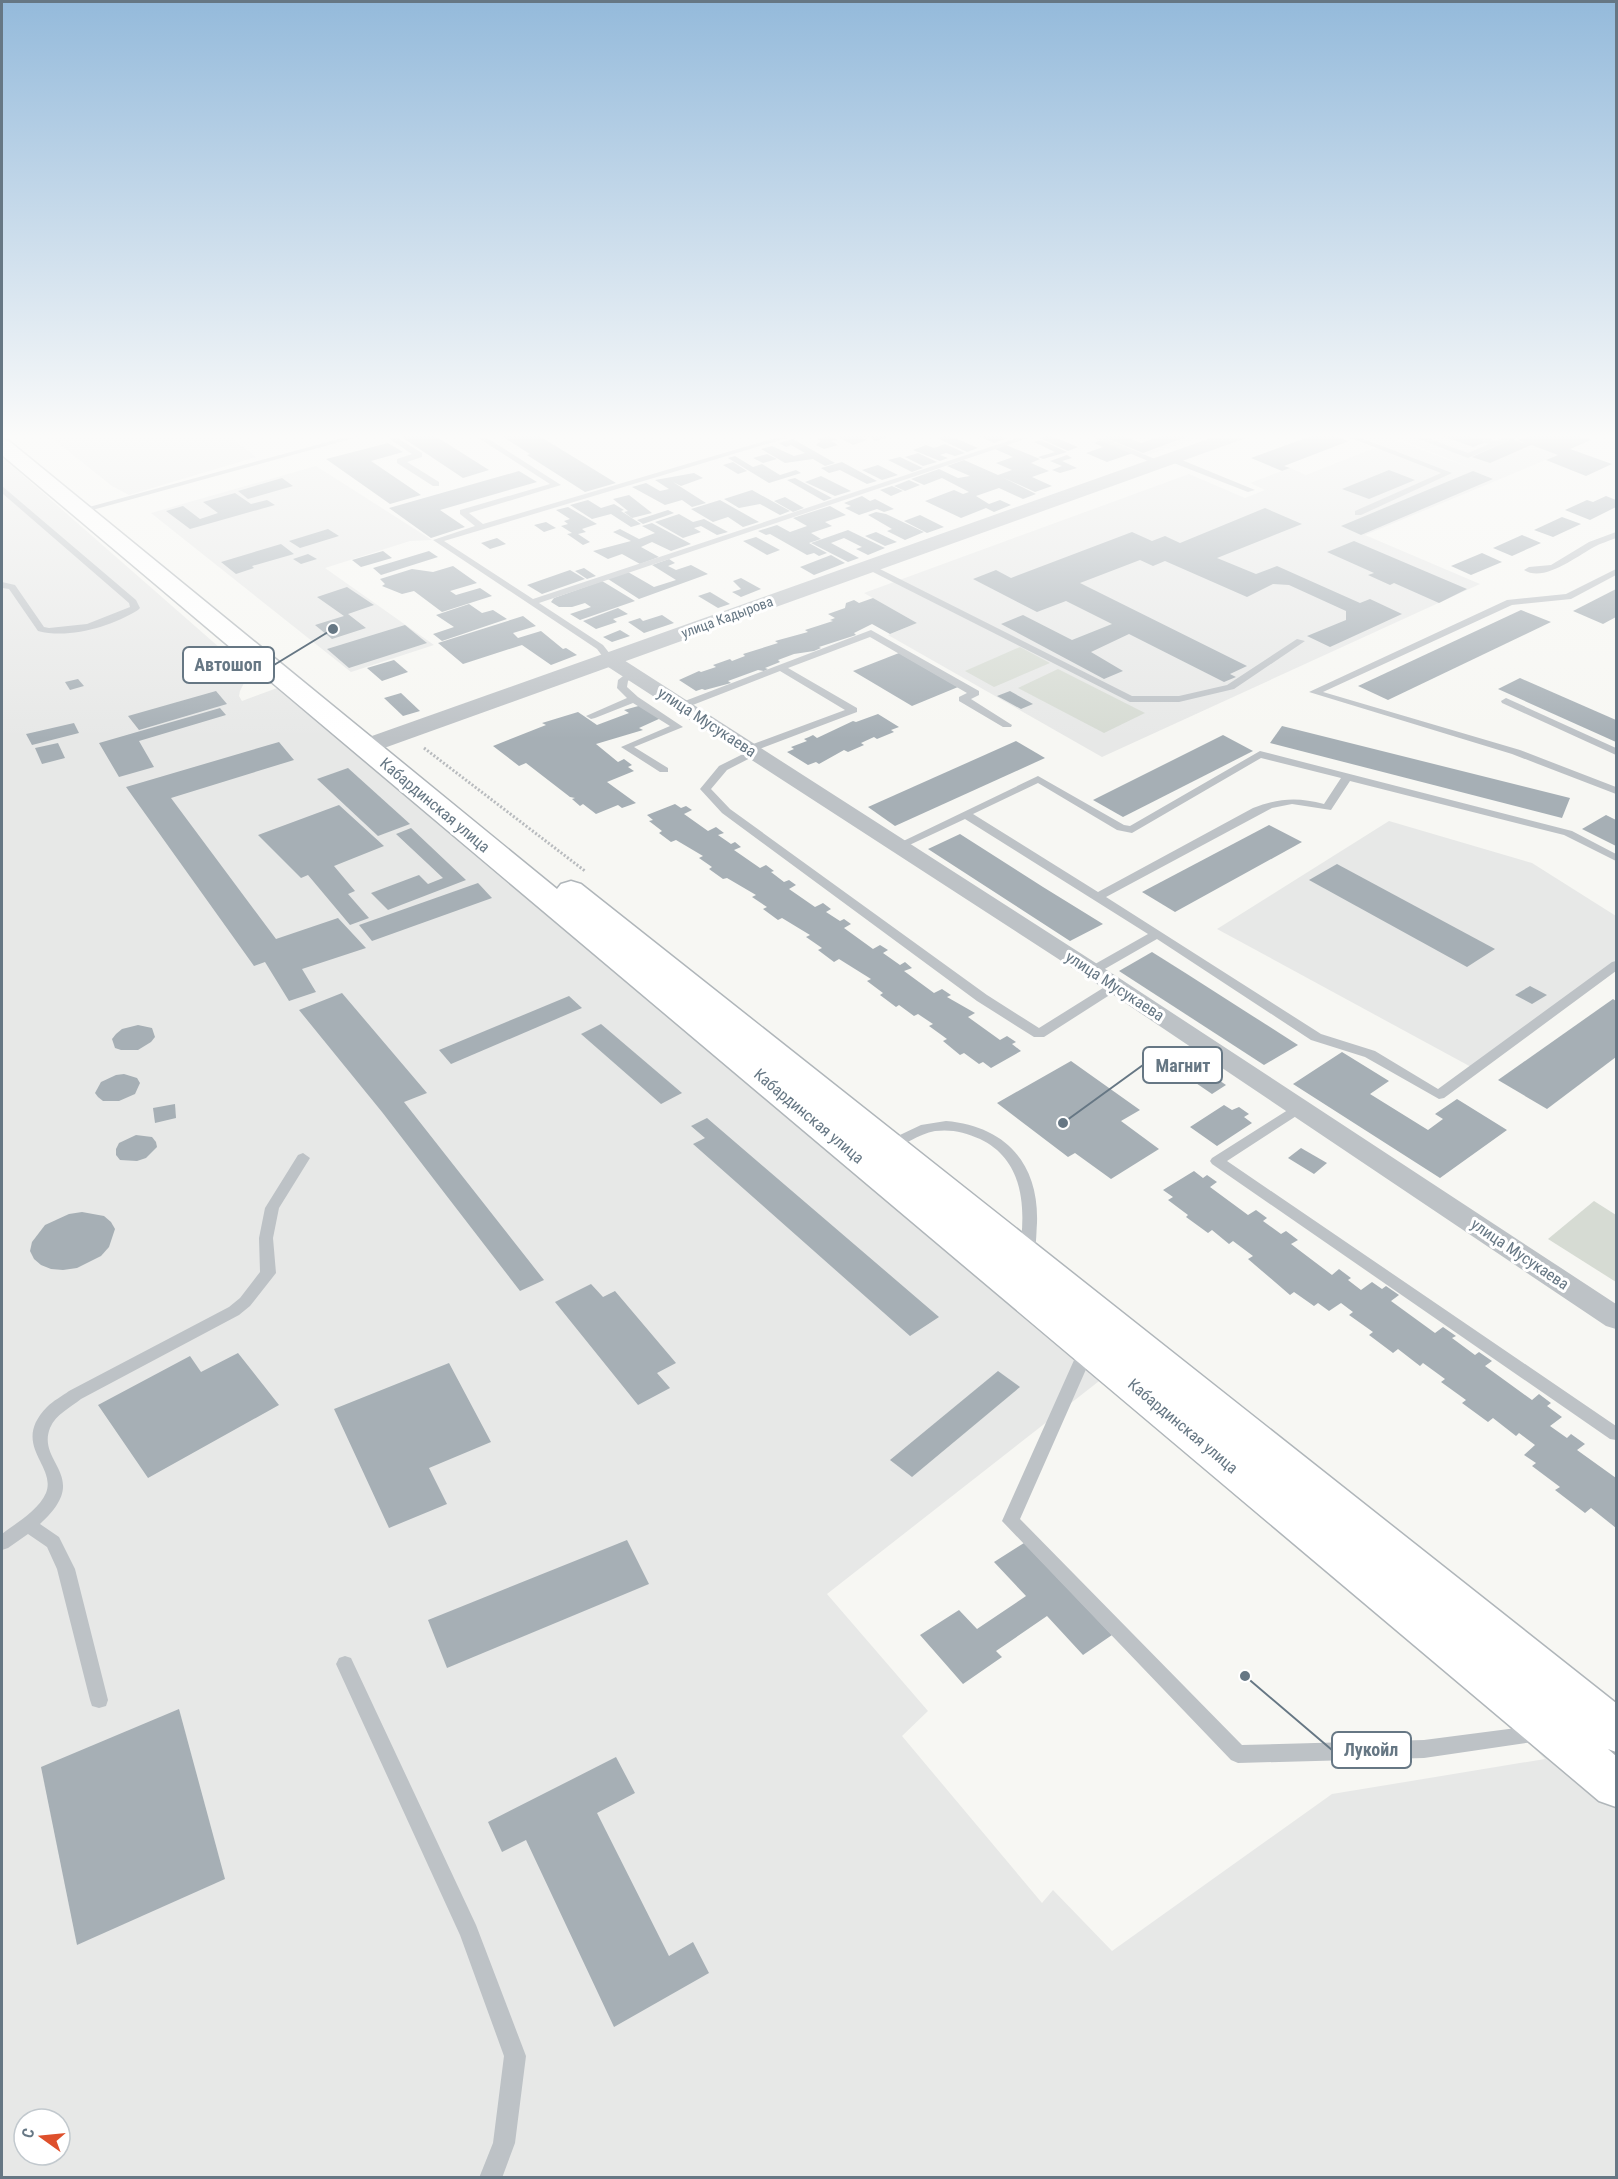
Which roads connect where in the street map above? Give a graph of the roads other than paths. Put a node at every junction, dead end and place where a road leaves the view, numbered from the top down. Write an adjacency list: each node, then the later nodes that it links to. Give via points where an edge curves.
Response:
1 (56, 536): 10 (lane, via 133,602 135,608 119,617 46,632 12,586)
2 (124, 536): 21 (main road, Кабардинская улица)
3 (452, 536): 11 (lane, via 437,540)
4 (732, 536): 11 (lane)
5 (952, 536): 7 (street, улица Кадырова)
6 (1615, 536): 8 (lane, via 1592,544 1553,568)
7 (868, 566): 12 (lane, via 1130,699 1179,699 1230,687); 13 (street, улица Кадырова)
8 (1529, 570)
9 (1617, 572): 26 (lane, via 1568,597 1510,602 1314,692 1516,752)
10 (2, 585)
11 (533, 602): 13 (lane, via 600,647)
12 (1300, 641)
13 (609, 659): 15 (street, улица Мусукаева); 21 (street, улица Кадырова)
14 (781, 668): 18 (lane); 20 (lane, via 871,633 975,693 963,699); 22 (lane, via 853,710)
15 (631, 673): 16 (lane, via 623,680 622,688); 18 (street, улица Мусукаева)
16 (634, 699): 19 (lane); 24 (lane, via 678,727 626,747)
17 (1506, 701): 23 (lane)
18 (681, 706): 22 (street, улица Мусукаева)
19 (591, 716)
20 (1007, 725)
21 (375, 743): 36 (main road, Кабардинская улица); 40 (main road, Кабардинская улица)
22 (751, 751): 28 (street, улица Мусукаева); 34 (lane, via 723,768 705,789 726,811 982,998 1039,1034)
23 (1617, 752)
24 (664, 770)
25 (1348, 776): 27 (lane, via 1260,754 1132,830 1121,828 1038,779); 29 (lane, via 1568,833); 30 (lane, via 1327,808 1280,800)
26 (1617, 791)
27 (965, 814): 28 (lane); 30 (lane)
28 (898, 846): 33 (street, улица Мусукаева)
29 (1617, 858)
30 (1098, 897): 31 (lane)
31 (1157, 934): 32 (lane, via 1316,1037 1370,1054 1439,1095); 33 (lane)
32 (1617, 965)
33 (1092, 971): 34 (street, улица Мусукаева)
34 (1115, 986): 35 (street, улица Мусукаева)
35 (1299, 1108): 39 (street, улица Мусукаева); 41 (lane, via 1217,1161)
36 (888, 1146): 38 (main road, Кабардинская улица); 38 (lane, via 930,1128 978,1130 1014,1159 1026,1182 1031,1228)
37 (303, 1158): 42 (lane, via 272,1208 266,1238 268,1273 245,1302 75,1395 52,1413 41,1430 39,1444 56,1479 54,1495)
38 (1026, 1256): 46 (main road, Кабардинская улица)
39 (1617, 1318)
40 (1088, 1347): 47 (main road, Кабардинская улица); 47 (lane, via 1011,1521 1239,1754 1424,1749)
41 (1617, 1434)
42 (27, 1524): 43 (lane); 45 (lane, via 52,1542 66,1569)
43 (2, 1543)
44 (345, 1664): 49 (lane, via 469,1932 515,2056 504,2143)
45 (99, 1700)
46 (1617, 1731)
47 (1552, 1732): 48 (main road, Кабардинская улица)
48 (1617, 1785)
49 (490, 2178)

